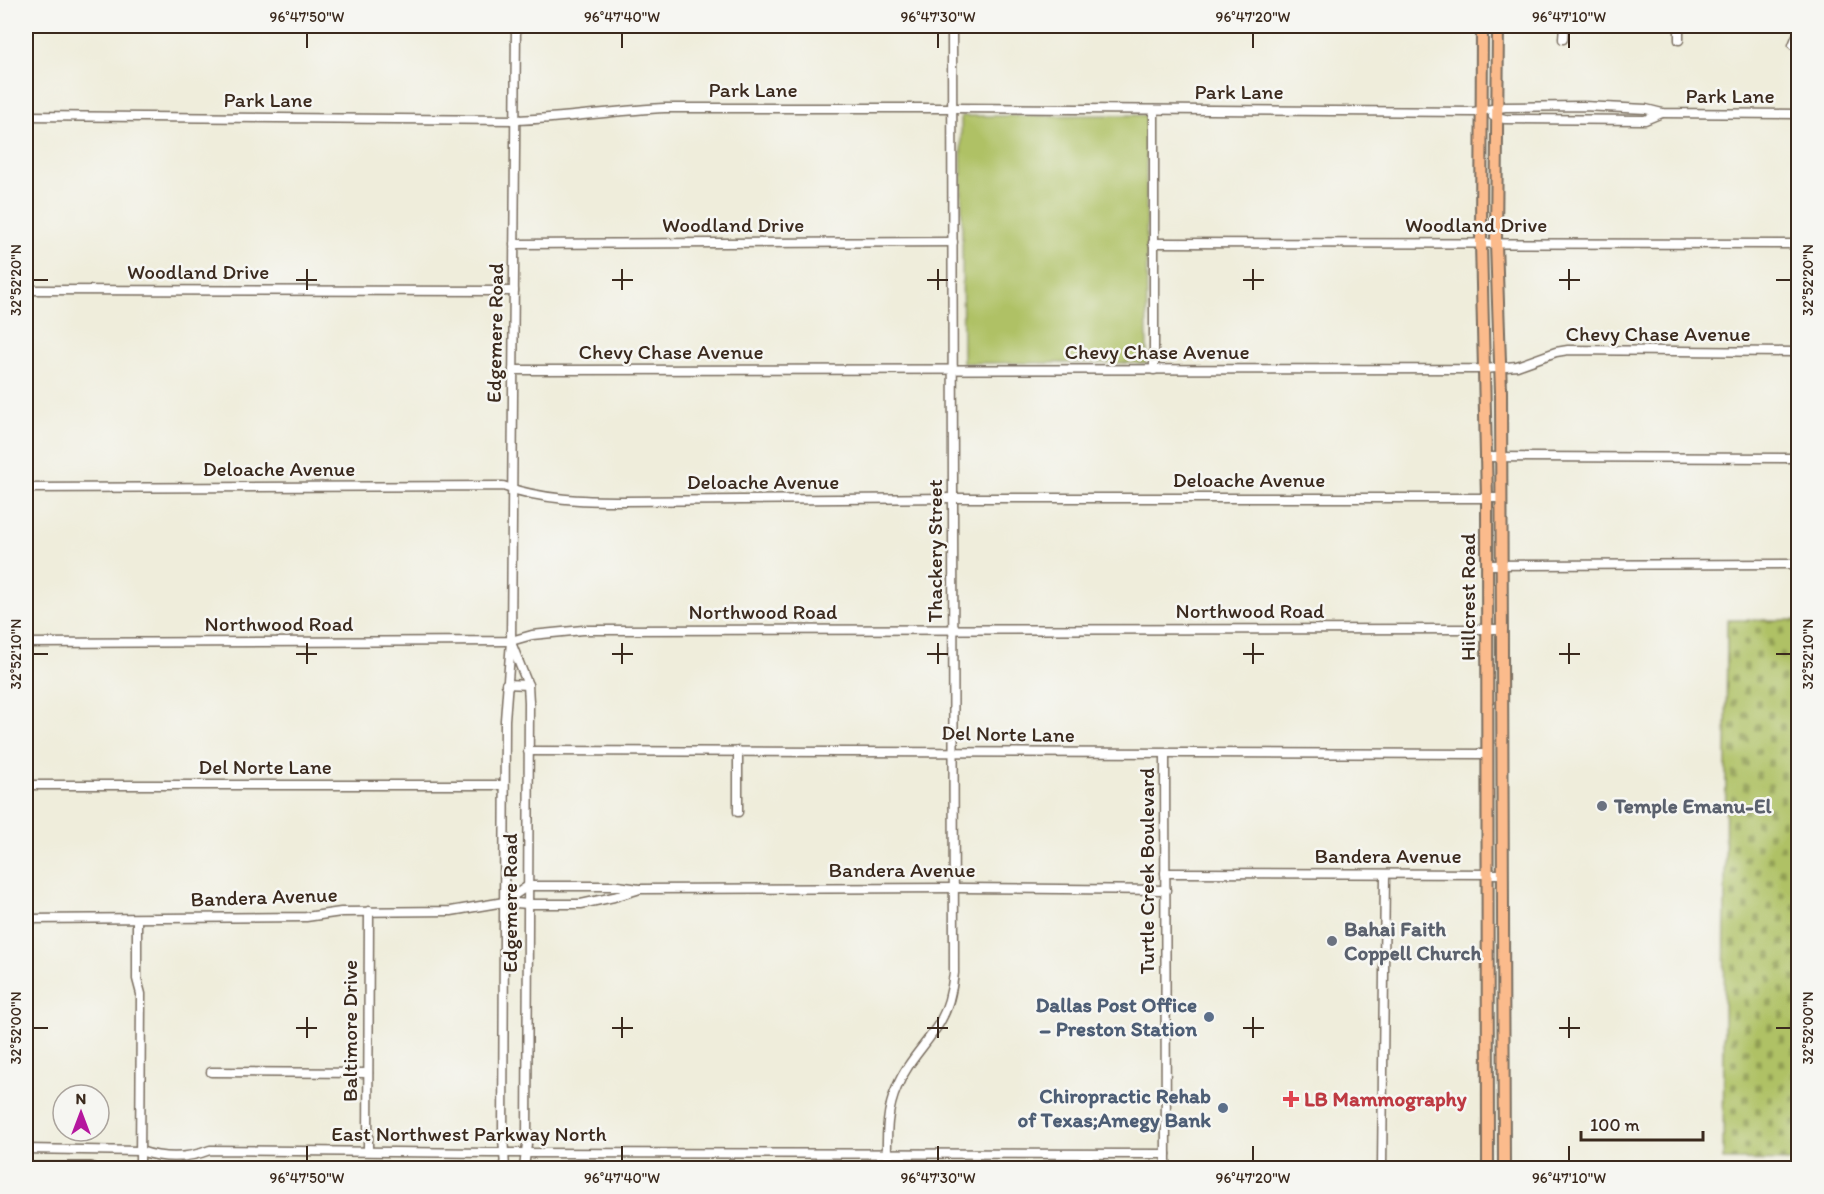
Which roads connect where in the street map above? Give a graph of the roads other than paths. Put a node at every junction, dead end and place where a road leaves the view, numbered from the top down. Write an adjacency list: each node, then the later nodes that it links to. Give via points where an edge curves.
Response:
1 (516, 26): 18 (street, Edgemere Road)
2 (952, 26): 11 (street, Thackery Street)
3 (1482, 26): 13 (main road, Hillcrest Road)
4 (1498, 26): 14 (main road, Hillcrest Road)
5 (1564, 26): 8 (street)
6 (1679, 26): 9 (street)
7 (1798, 33): 10 (street)
8 (1563, 39)
9 (1679, 40)
10 (1793, 45)
11 (952, 108): 12 (street, Park Lane); 18 (street, Park Lane, via 666,108); 19 (street, Thackery Street)
12 (1154, 110): 13 (street, Park Lane); 20 (street)
13 (1482, 112): 14 (street, Park Lane); 21 (main road, Hillcrest Road)
14 (1497, 113): 15 (street, Park Lane, via 1582,106); 15 (street, Park Lane, via 1504,119 1645,120); 22 (main road, Hillcrest Road)
15 (1662, 113): 16 (street, Park Lane)
16 (1798, 114)
17 (26, 116): 18 (street, Park Lane)
18 (515, 120): 23 (street, Edgemere Road)
19 (953, 242): 23 (street, Woodland Drive); 31 (street, Thackery Street)
20 (1153, 243): 21 (street, Woodland Drive); 32 (street)
21 (1480, 243): 22 (street, Woodland Drive); 29 (main road, Hillcrest Road)
22 (1496, 243): 24 (street, Woodland Drive); 28 (main road, Hillcrest Road)
23 (514, 244): 26 (street, Edgemere Road)
24 (1798, 244)
25 (26, 290): 26 (street, Woodland Drive)
26 (514, 291): 30 (street, Edgemere Road)
27 (1798, 352): 28 (street, Chevy Chase Avenue, via 1568,350)
28 (1500, 368): 29 (street, Chevy Chase Avenue); 34 (main road, Hillcrest Road)
29 (1485, 369): 32 (street, Chevy Chase Avenue); 33 (main road, Hillcrest Road)
30 (513, 370): 31 (street, Chevy Chase Avenue); 37 (street, Edgemere Road)
31 (952, 370): 32 (street, Chevy Chase Avenue); 38 (street, Thackery Street)
32 (1154, 370)
33 (1486, 457): 34 (street); 39 (main road, Hillcrest Road)
34 (1502, 457): 35 (street); 40 (main road, Hillcrest Road)
35 (1798, 458)
36 (26, 488): 37 (street, Deloache Avenue)
37 (511, 489): 38 (street, Deloache Avenue, via 570,501); 47 (street, Edgemere Road)
38 (953, 498): 39 (street, Deloache Avenue); 44 (street, Thackery Street)
39 (1487, 498): 40 (street, Deloache Avenue); 43 (main road, Hillcrest Road)
40 (1502, 498): 41 (main road, Hillcrest Road)
41 (1502, 564): 42 (street); 43 (street); 46 (main road, Hillcrest Road)
42 (1798, 564)
43 (1487, 565): 45 (main road, Hillcrest Road)
44 (952, 629): 45 (street, Northwood Road); 47 (street, Northwood Road, via 583,630); 53 (street, Thackery Street)
45 (1487, 629): 46 (street, Northwood Road); 55 (main road, Hillcrest Road)
46 (1503, 629): 56 (main road, Hillcrest Road)
47 (510, 641): 48 (street, Northwood Road); 49 (street, Edgemere Road); 50 (street, Edgemere Road)
48 (26, 643)
49 (506, 684): 50 (street); 58 (street, Edgemere Road)
50 (528, 685): 51 (street, Edgemere Road)
51 (528, 751): 52 (street, Del Norte Lane); 64 (street, Edgemere Road)
52 (738, 751): 53 (street, Del Norte Lane); 59 (street)
53 (952, 751): 54 (street, Del Norte Lane); 65 (street, Thackery Street)
54 (1165, 754): 55 (street, Del Norte Lane); 60 (street, Turtle Creek Boulevard)
55 (1487, 757): 56 (main road); 61 (main road, Hillcrest Road)
56 (1503, 758): 62 (main road, Hillcrest Road)
57 (26, 785): 58 (street, Del Norte Lane)
58 (504, 786): 68 (street, Edgemere Road)
59 (738, 812)
60 (1166, 873): 63 (street, Bandera Avenue); 67 (street, Turtle Creek Boulevard)
61 (1487, 874): 62 (street, Bandera Avenue); 63 (street, Bandera Avenue); 74 (main road, Hillcrest Road)
62 (1503, 874): 73 (main road, Hillcrest Road)
63 (1385, 875): 93 (street)
64 (528, 886): 66 (street, Bandera Avenue); 68 (street, Bandera Avenue); 69 (street, Edgemere Road)
65 (953, 888): 66 (street, Bandera Avenue); 67 (street, Bandera Avenue); 84 (street, Thackery Street, via 953,987 939,1022 897,1086 888,1118)
66 (639, 889): 69 (street, Bandera Avenue, via 589,903)
67 (1166, 890): 85 (street, Turtle Creek Boulevard)
68 (504, 902): 69 (street, Bandera Avenue); 70 (street, Bandera Avenue, via 451,911); 82 (street, Edgemere Road)
69 (528, 904): 83 (street, Edgemere Road)
70 (369, 911): 72 (street, Bandera Avenue, via 306,917); 78 (street, Baltimore Drive)
71 (26, 919): 72 (street, Bandera Avenue)
72 (137, 920): 80 (street, via 137,979 141,994)
73 (1504, 955): 74 (main road); 76 (main road, Hillcrest Road)
74 (1488, 956): 75 (main road, Hillcrest Road)
75 (1488, 1051): 76 (main road); 94 (main road, Hillcrest Road)
76 (1503, 1051): 95 (main road, Hillcrest Road)
77 (211, 1072): 78 (street)
78 (368, 1073): 81 (street, Baltimore Drive)
79 (26, 1149): 80 (street, East Northwest Parkway North)
80 (140, 1151): 81 (street, East Northwest Parkway North, via 158,1157 193,1157 210,1150); 88 (street)
81 (368, 1151): 82 (street, East Northwest Parkway North)
82 (504, 1153): 83 (street, East Northwest Parkway North); 89 (street, Edgemere Road)
83 (526, 1153): 84 (street, East Northwest Parkway North); 90 (street, Edgemere Road)
84 (887, 1153): 85 (street, East Northwest Parkway North); 91 (street, Thackery Street)
85 (1166, 1154): 92 (street, Turtle Creek Boulevard)
86 (26, 1168): 87 (main road)
87 (91, 1168)
88 (140, 1168)
89 (505, 1168)
90 (524, 1168)
91 (887, 1168)
92 (1166, 1168)
93 (1382, 1168)
94 (1488, 1168)
95 (1504, 1168)

